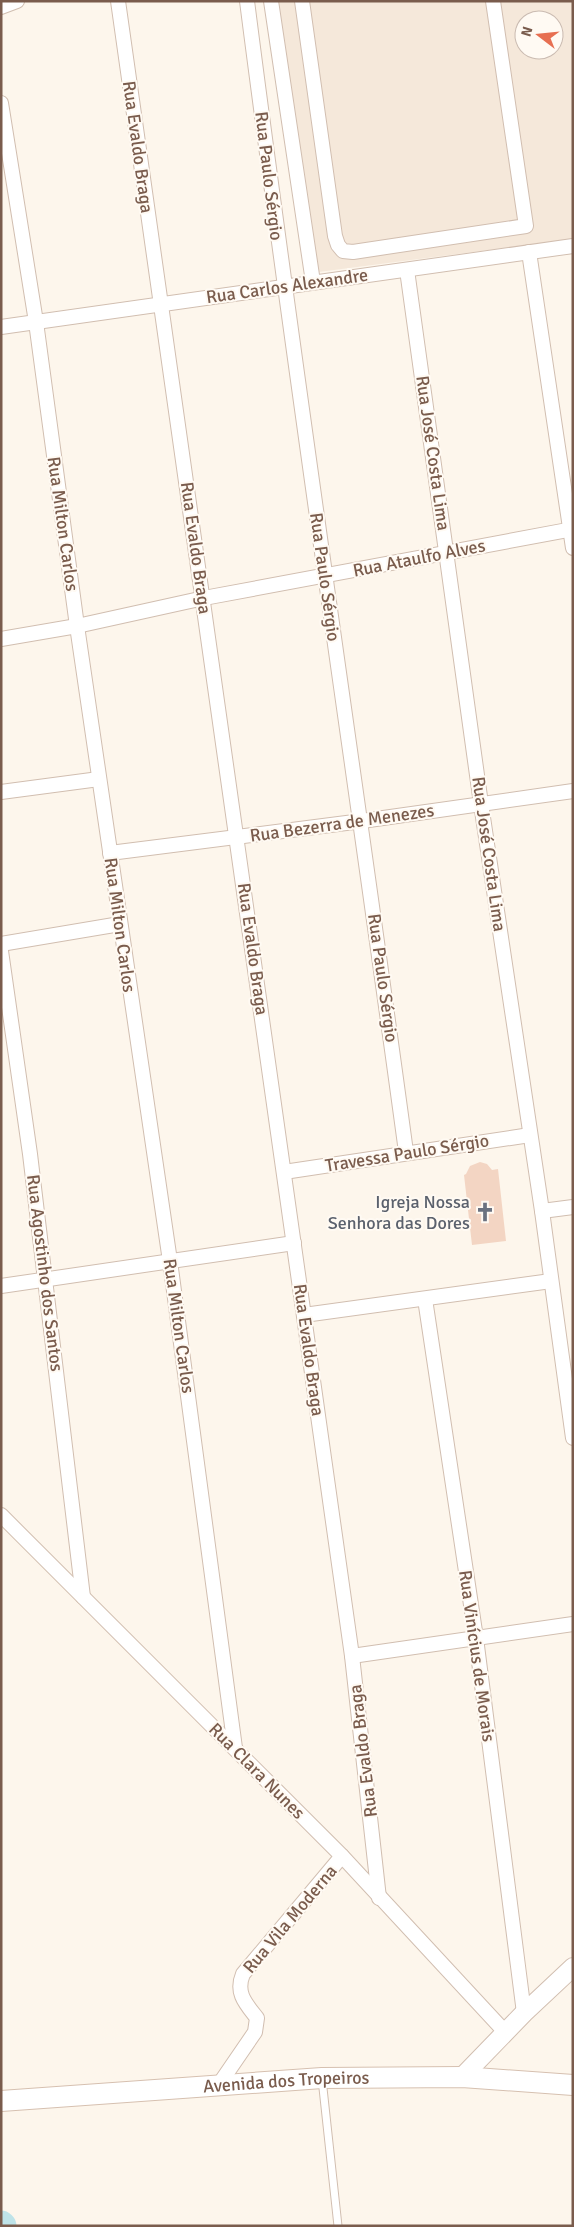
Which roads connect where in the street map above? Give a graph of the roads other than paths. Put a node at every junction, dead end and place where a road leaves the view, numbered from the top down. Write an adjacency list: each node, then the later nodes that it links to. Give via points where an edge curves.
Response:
1 (17, 1): 7 (street)
2 (118, 1): 14 (street, Rua Evaldo Braga)
3 (247, 1): 13 (street, Rua Paulo Sérgio)
4 (271, 1): 12 (street, Rua Paulo Sérgio)
5 (302, 1): 6 (street, via 335,236 343,251 354,252 526,226)
6 (493, 1)
7 (1, 7)
8 (1, 103): 15 (street, Rua Milton Carlos)
9 (573, 246): 10 (street, Rua Carlos Alexandre)
10 (529, 252): 11 (street, Rua Carlos Alexandre); 17 (street)
11 (407, 270): 12 (street, Rua Carlos Alexandre); 19 (street, Rua José Costa Lima)
12 (313, 282): 13 (street, Rua Carlos Alexandre)
13 (284, 286): 14 (street, Rua Carlos Alexandre); 20 (street, Rua Paulo Sérgio)
14 (160, 305): 15 (street, Rua Carlos Alexandre); 21 (street, Rua Evaldo Braga)
15 (36, 322): 16 (street, Rua Carlos Alexandre); 22 (street, Rua Milton Carlos)
16 (1, 327)
17 (571, 530): 18 (street); 19 (street, Rua Ataulfo Alves)
18 (573, 548)
19 (448, 552): 20 (street, Rua Ataulfo Alves); 27 (street, Rua José Costa Lima)
20 (325, 576): 21 (street, Rua Ataulfo Alves); 28 (street, Rua Paulo Sérgio)
21 (204, 598): 22 (street, Rua Ataulfo Alves); 29 (street, Rua Evaldo Braga)
22 (77, 626): 23 (street, Rua Ataulfo Alves); 24 (street, Rua Milton Carlos)
23 (1, 639)
24 (99, 779): 26 (street); 30 (street, Rua Milton Carlos)
25 (573, 791): 27 (street, Rua Bezerra de Menezes)
26 (1, 792)
27 (481, 804): 28 (street, Rua Bezerra de Menezes); 34 (street, Rua José Costa Lima)
28 (362, 821): 29 (street, Rua Bezerra de Menezes); 35 (street, Rua Paulo Sérgio)
29 (237, 837): 30 (street, Rua Bezerra de Menezes); 36 (street, Rua Evaldo Braga)
30 (110, 853): 31 (street, Rua Milton Carlos)
31 (120, 924): 32 (street); 40 (street, Rua Milton Carlos)
32 (1, 944)
33 (1, 951): 41 (street, Rua Agostinho dos Santos)
34 (530, 1135): 35 (street, Travessa Paulo Sérgio); 38 (street, Rua José Costa Lima)
35 (406, 1152): 36 (street, Travessa Paulo Sérgio)
36 (284, 1172): 39 (street, Rua Evaldo Braga)
37 (573, 1207): 38 (street)
38 (542, 1211): 42 (street, Rua José Costa Lima)
39 (294, 1243): 40 (street); 45 (street, Rua Evaldo Braga)
40 (170, 1262): 41 (street); 52 (street, Rua Milton Carlos)
41 (46, 1279): 43 (street); 48 (street, Rua Agostinho dos Santos)
42 (551, 1281): 44 (street); 46 (street, Rua José Costa Lima)
43 (1, 1286)
44 (425, 1299): 45 (street); 50 (street, Rua Vinícius de Morais)
45 (304, 1315): 51 (street, Rua Evaldo Braga)
46 (573, 1438)
47 (1, 1515): 48 (street, Rua Clara Nunes)
48 (84, 1597): 52 (street, Rua Clara Nunes)
49 (573, 1624): 50 (street)
50 (476, 1638): 51 (street); 56 (street, Rua Vinícius de Morais)
51 (352, 1656): 54 (street, Rua Evaldo Braga)
52 (235, 1748): 53 (street, Rua Clara Nunes)
53 (342, 1856): 54 (street, Rua Clara Nunes); 61 (street, Rua Vila Moderna, via 243,1974 239,1988 241,1997 257,2018 255,2032)
54 (379, 1898): 57 (street, Rua Clara Nunes)
55 (573, 1967): 56 (street)
56 (524, 2013): 57 (street)
57 (506, 2032): 58 (street)
58 (462, 2077): 59 (main road, Avenida dos Tropeiros); 60 (main road, Avenida dos Tropeiros)
59 (322, 2078): 61 (main road, Avenida dos Tropeiros); 63 (lane)
60 (573, 2085)
61 (218, 2086): 62 (main road, Avenida dos Tropeiros)
62 (1, 2101)
63 (338, 2226)

